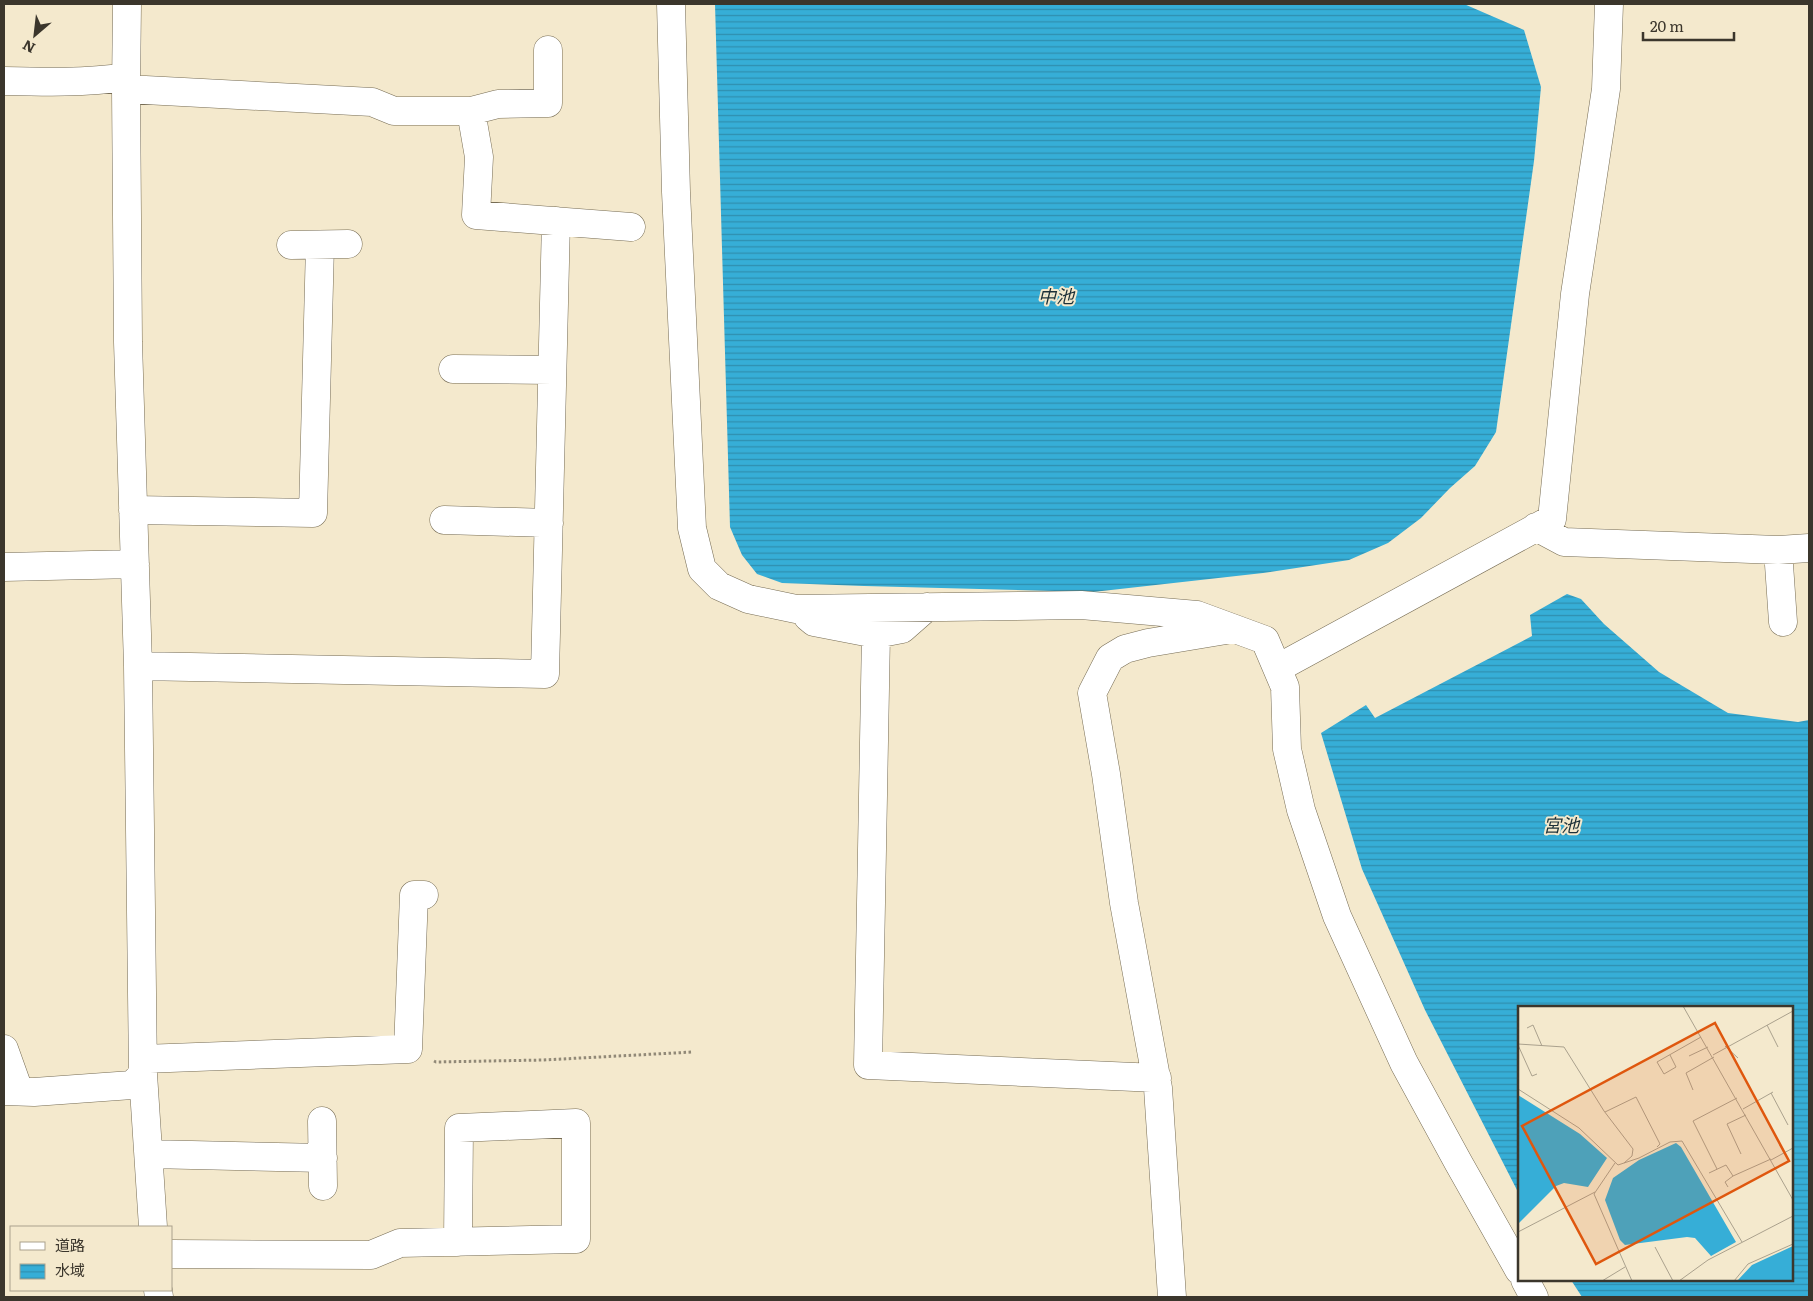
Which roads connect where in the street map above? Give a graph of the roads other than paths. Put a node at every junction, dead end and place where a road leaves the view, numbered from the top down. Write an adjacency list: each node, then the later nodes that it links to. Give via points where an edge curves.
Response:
1 (127, 4): 6 (street)
2 (671, 4): 24 (street, via 692,528 702,569 719,586 748,599)
3 (1609, 4): 18 (street, via 1606,89 1575,294 1552,518)
4 (548, 50): 7 (street, via 548,104 498,104)
5 (4, 82): 6 (street, via 104,80)
6 (126, 83): 7 (street, via 372,102 394,111); 15 (street)
7 (471, 111): 8 (street, via 479,157 476,216)
8 (556, 221): 9 (street); 14 (street)
9 (631, 227)
10 (348, 244): 12 (street)
11 (291, 245): 12 (street)
12 (320, 245): 15 (street, via 313,514)
13 (453, 369): 14 (street)
14 (552, 370): 17 (street)
15 (133, 510): 21 (street)
16 (444, 520): 17 (street)
17 (549, 523): 28 (street, via 545,674)
18 (1536, 527): 20 (street, via 1564,542); 29 (street)
19 (1809, 548): 20 (street)
20 (1778, 550): 25 (street)
21 (135, 564): 22 (street); 28 (street)
22 (4, 567)
23 (927, 607): 24 (street); 26 (street, via 1081,605 1197,615); 27 (street, via 902,629)
24 (796, 609): 27 (street, via 814,622)
25 (1784, 622)
26 (1236, 628): 29 (street, via 1265,640); 33 (street, via 1125,648 1110,658 1092,693 1124,903)
27 (876, 634): 33 (street, via 868,1065)
28 (138, 666): 32 (street)
29 (1278, 668): 42 (street, via 1285,687 1287,749 1301,810 1337,916 1404,1062)
30 (424, 895): 32 (street, via 414,895 408,1049)
31 (4, 1049): 34 (street)
32 (143, 1066): 34 (street, via 132,1085); 36 (street)
33 (1157, 1078): 44 (street)
34 (11, 1091)
35 (322, 1121): 37 (street)
36 (149, 1154): 37 (street); 39 (street)
37 (323, 1158): 38 (street)
38 (323, 1186)
39 (153, 1226)
40 (458, 1242): 40 (street, via 576,1239 576,1123 458,1128); 41 (street, via 400,1243 371,1255)
41 (172, 1254)
42 (1518, 1268)
43 (1525, 1281): 45 (street)
44 (1172, 1297)
45 (1534, 1297)

